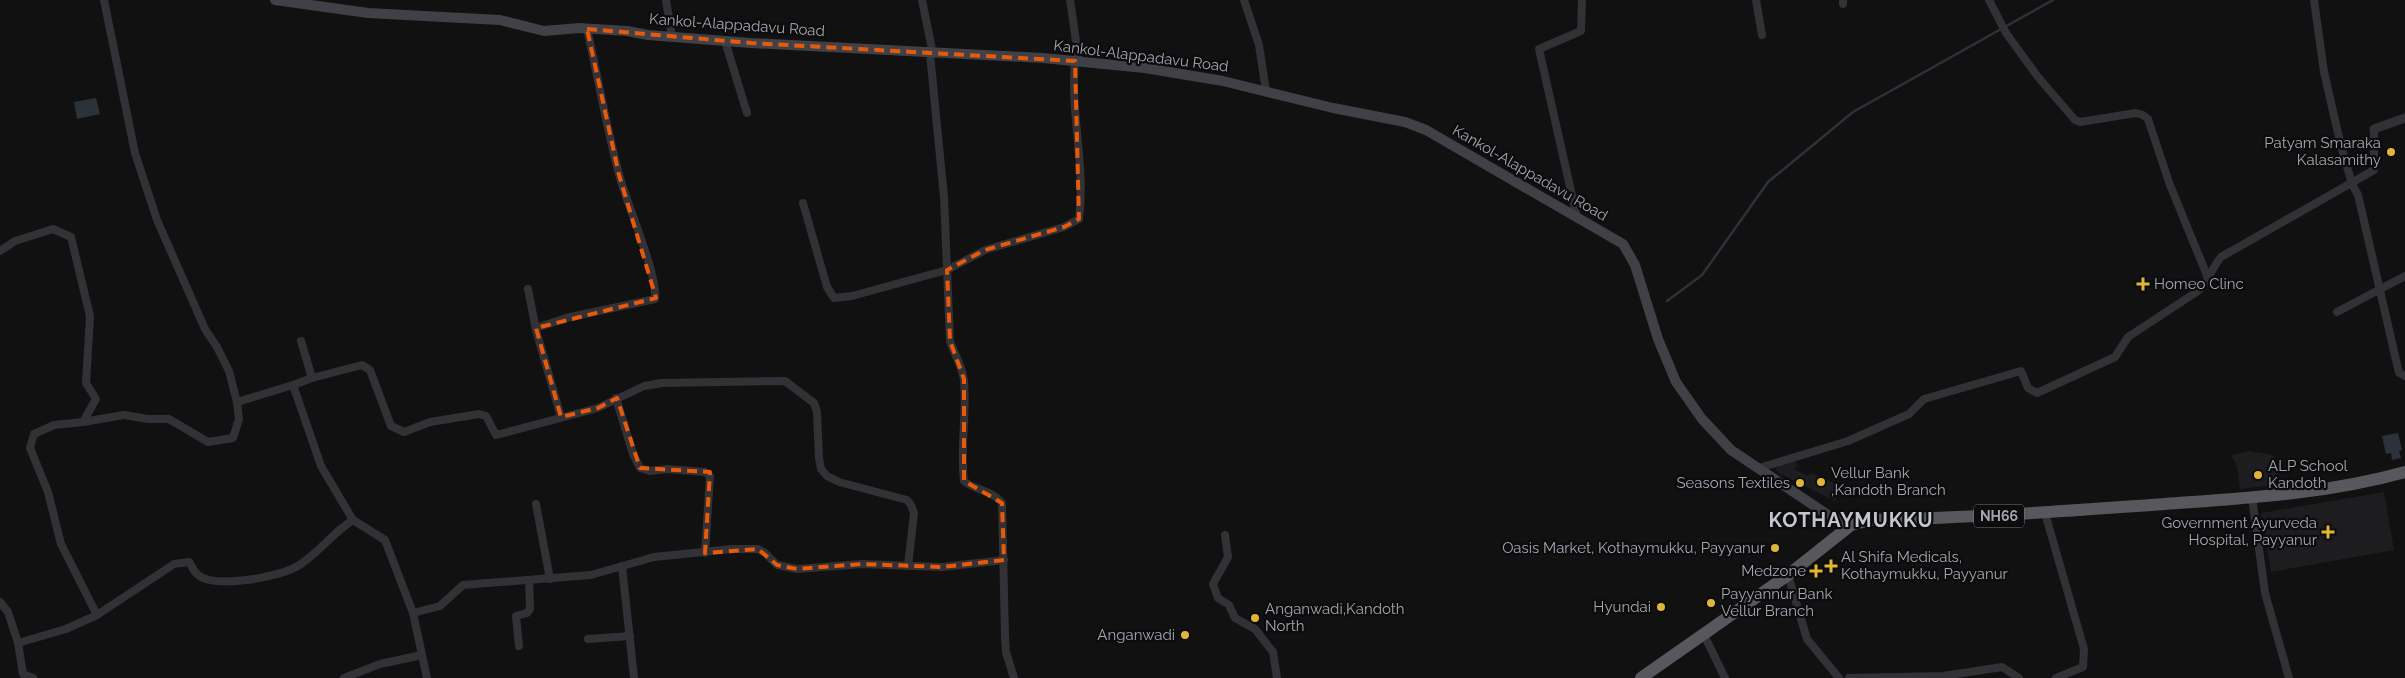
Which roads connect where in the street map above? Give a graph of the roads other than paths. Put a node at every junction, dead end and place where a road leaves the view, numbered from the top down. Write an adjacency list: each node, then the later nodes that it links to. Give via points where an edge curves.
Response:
1 (104, 0): 38 (street, via 134,152 157,220 205,329 229,371)
2 (275, 0): 11 (main road, Kankol-Alappadavu Road)
3 (666, 0): 14 (street)
4 (922, 0): 16 (street)
5 (1070, 0): 17 (street)
6 (1244, 0): 18 (street, via 1259,45)
7 (1582, 0): 24 (street, via 1581,31 1539,49)
8 (1756, 0): 13 (street)
9 (1989, 0): 28 (street, via 2006,33 2075,120 2080,122 2136,113 2148,119 2170,185)
10 (2314, 0): 22 (street, via 2324,72)
11 (331, 4): 12 (main road, Kankol-Alappadavu Road, via 368,13 500,20 544,31)
12 (587, 29): 14 (main road, Kankol-Alappadavu Road); 32 (street, via 619,175 650,270 654,299 566,318)
13 (1762, 35)
14 (672, 36): 15 (main road, Kankol-Alappadavu Road)
15 (724, 41): 16 (main road, Kankol-Alappadavu Road, via 898,49); 19 (street)
16 (931, 54): 17 (main road, Kankol-Alappadavu Road); 26 (street)
17 (1077, 61): 18 (main road, Kankol-Alappadavu Road, via 1145,68); 26 (street, via 1075,119 1082,201 1079,218 1064,227 985,250)
18 (1266, 91): 24 (main road, Kankol-Alappadavu Road, via 1405,122 1426,130)
19 (746, 113)
20 (2405, 118): 21 (street)
21 (2374, 129): 22 (street, via 2374,170)
22 (2352, 184): 28 (street, via 2221,258); 29 (street, via 2358,195)
23 (803, 203): 26 (street, via 827,287 834,298)
24 (1577, 218): 41 (main road, Kankol-Alappadavu Road, via 1623,244 1635,265 1658,339 1676,382 1702,419 1731,450)
25 (0, 251): 40 (street, via 15,241 52,229 71,236 90,316 86,382 96,399)
26 (947, 270): 50 (street, via 950,340 964,379 964,481 998,497 1002,503)
27 (2405, 276): 29 (street)
28 (2208, 278): 41 (street, via 2198,291 2128,337 2115,357 2095,368 2037,392 2028,388 2021,371 1924,399 1910,414 1848,441)
29 (2380, 288): 31 (street); 34 (street, via 2399,373)
30 (528, 289): 32 (street)
31 (2337, 312)
32 (536, 328): 39 (street)
33 (301, 341): 35 (street)
34 (2405, 376)
35 (312, 378): 36 (street); 39 (street, via 362,365 370,370 391,426 404,432 430,422 479,414 486,416 496,435)
36 (293, 385): 38 (street); 46 (street, via 321,466)
37 (616, 398): 39 (street, via 598,408); 49 (street, via 640,468 705,472 710,476); 52 (street, via 644,386 662,383 784,381 814,403 819,458 821,469 827,476 907,500 911,504 914,513)
38 (237, 402): 40 (street, via 239,420 233,438 208,442 169,419 124,415)
39 (561, 417)
40 (83, 422): 58 (street, via 54,425 34,434 30,448 48,492 61,544)
41 (1759, 468): 47 (main road, Kankol-Alappadavu Road, via 1828,515)
42 (2405, 472): 43 (highway, NH66, via 2324,490)
43 (2252, 497): 45 (highway, NH66); 77 (street, via 2265,593)
44 (536, 504): 54 (street)
45 (2044, 513): 47 (highway, NH66, via 1870,520); 76 (street, via 2084,649 2083,667)
46 (353, 520): 57 (street, via 385,540); 58 (street, via 295,568 219,583 198,575 189,562 174,564)
47 (1851, 525): 53 (highway, NH66)
48 (1225, 535): 71 (street, via 1228,557 1213,584 1218,598 1229,605 1235,618 1255,629 1273,652)
49 (705, 553): 51 (street, via 654,557); 52 (street, via 758,549 777,565 797,570 862,564)
50 (1004, 560): 52 (street, via 942,567); 70 (street, via 1006,644)
51 (622, 566): 54 (street, via 591,575); 60 (street)
52 (908, 566)
53 (1788, 575): 59 (highway, NH66); 73 (street, via 1807,639)
54 (550, 579): 55 (street)
55 (529, 580): 57 (street, via 463,585 440,606); 63 (street, via 530,609 516,616)
56 (0, 602): 62 (street, via 8,612)
57 (413, 613): 64 (street)
58 (97, 615): 62 (street, via 66,629)
59 (1704, 635): 65 (highway, NH66); 72 (street)
60 (630, 636): 61 (street); 69 (street)
61 (588, 639)
62 (18, 643): 66 (street, via 23,674)
63 (519, 646)
64 (422, 655): 67 (street, via 380,664); 68 (street)
65 (1645, 677)
66 (33, 678)
67 (344, 678)
68 (427, 678)
69 (634, 678)
70 (1014, 678)
71 (1277, 678)
72 (1725, 678)
73 (1839, 678)
74 (1849, 678): 75 (street, via 1943,676 2002,667)
75 (2019, 678)
76 (2056, 678)
77 (2289, 678)

